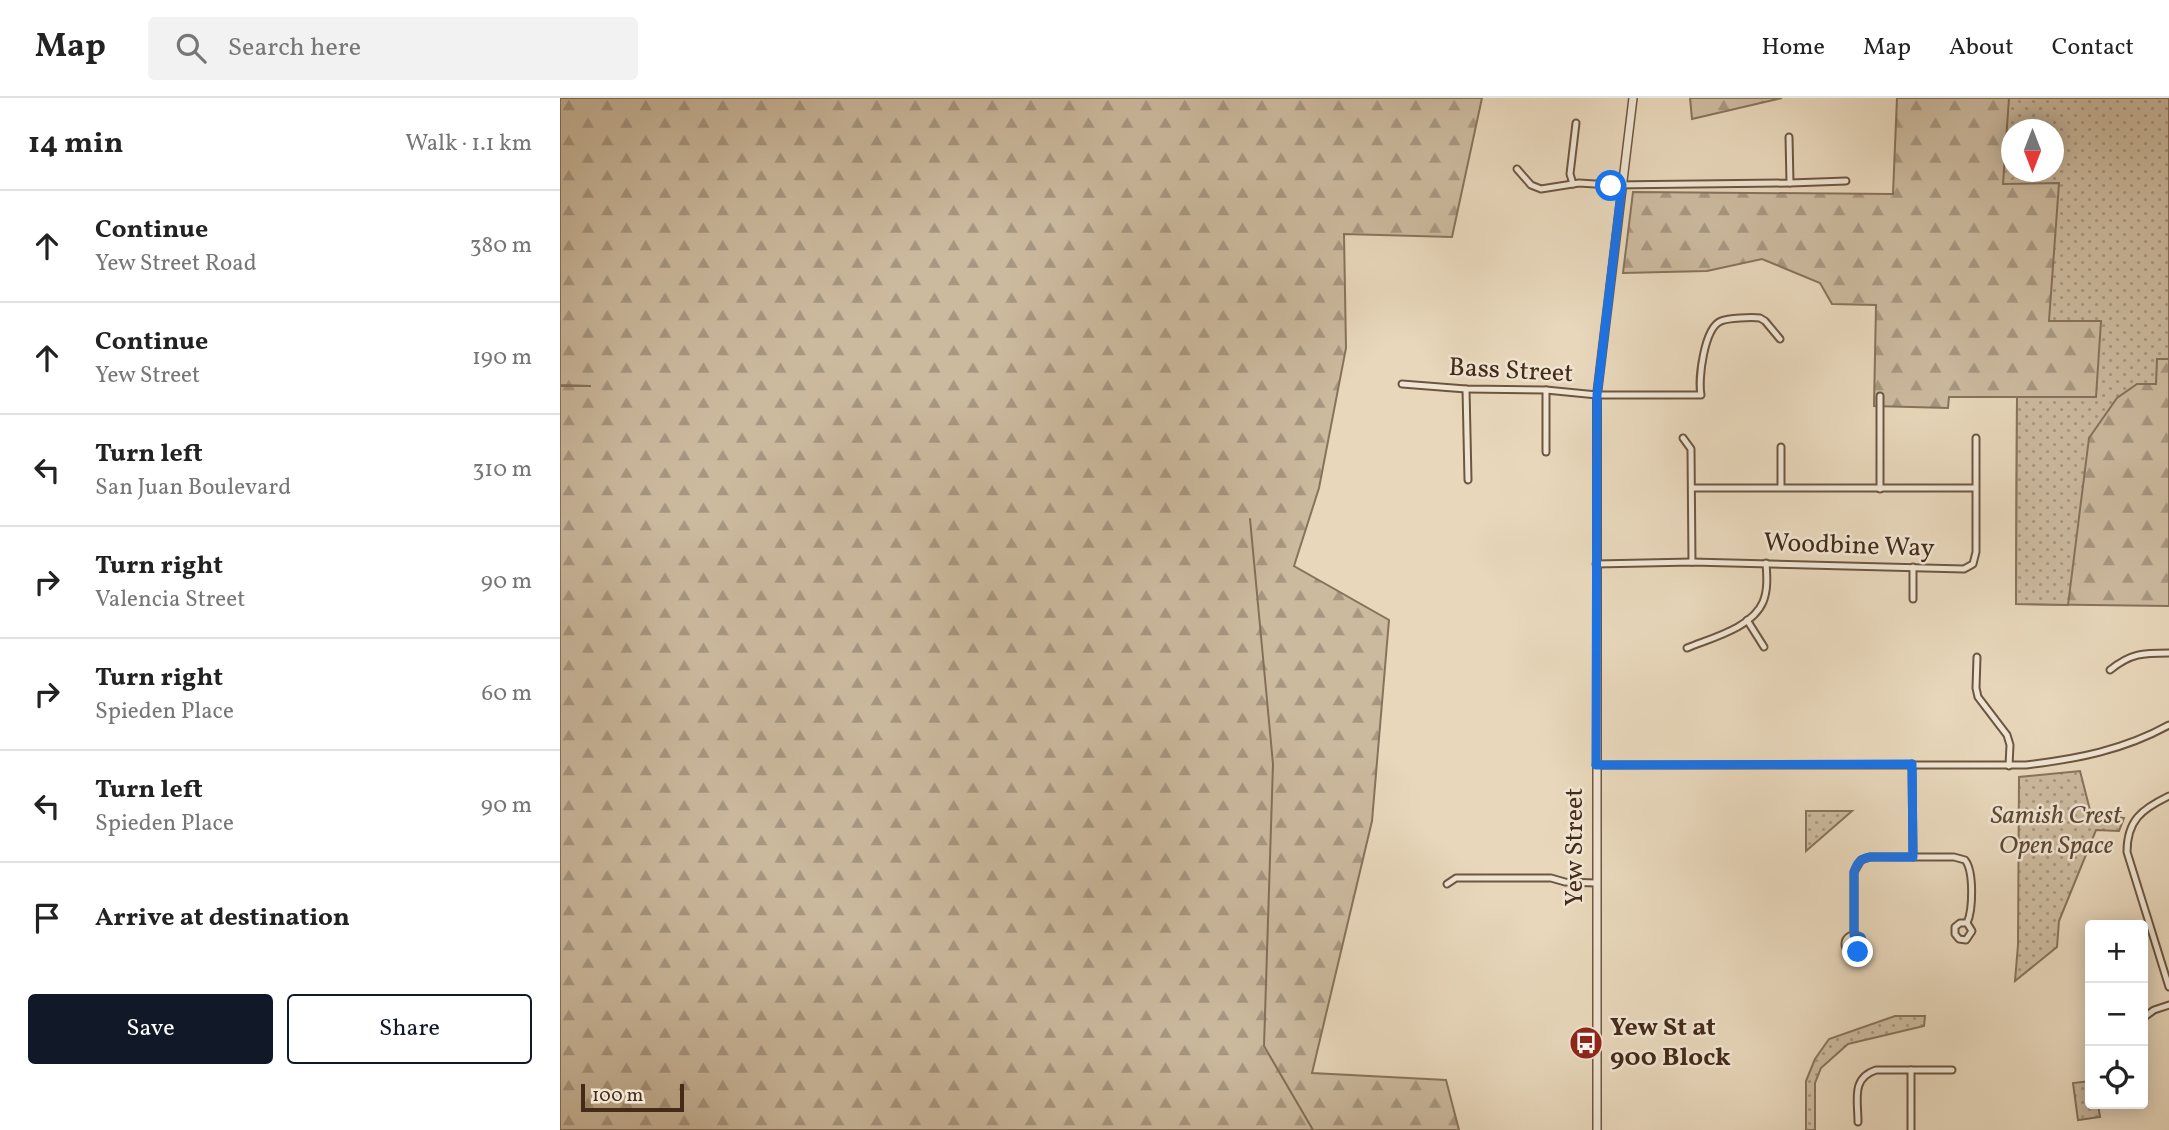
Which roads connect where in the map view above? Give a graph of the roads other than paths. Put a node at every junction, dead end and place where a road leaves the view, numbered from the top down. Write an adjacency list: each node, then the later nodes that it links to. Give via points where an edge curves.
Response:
1 (1633, 98): 8 (street, Yew Street)
2 (1576, 123): 7 (street)
3 (1789, 137): 6 (street)
4 (1517, 170): 7 (street, via 1531,186 1541,189)
5 (1846, 181): 6 (street)
6 (1790, 183): 8 (street)
7 (1573, 184): 8 (street)
8 (1622, 185): 13 (street, Yew Street)
9 (1780, 339): 13 (street, Bass Street, via 1760,318 1720,321 1705,348 1701,395)
10 (1402, 384): 11 (street, Bass Street)
11 (1466, 389): 12 (street, Bass Street); 19 (street)
12 (1546, 390): 13 (street, Bass Street); 18 (street)
13 (1597, 395): 26 (street, Yew Street)
14 (1880, 396): 23 (street)
15 (1683, 438): 21 (street, via 1691,449)
16 (1976, 438): 22 (street, Woodbine Way)
17 (1781, 447): 20 (street)
18 (1546, 453)
19 (1468, 480)
20 (1781, 487): 21 (street); 23 (street)
21 (1692, 488): 24 (street)
22 (1975, 488): 23 (street); 27 (street, Woodbine Way, via 1973,564 1964,569)
23 (1880, 489)
24 (1692, 562): 25 (street, Woodbine Way); 26 (street, Woodbine Way)
25 (1766, 563): 27 (street, Woodbine Way); 29 (street, via 1765,596)
26 (1596, 564): 37 (street, Yew Street)
27 (1913, 567): 28 (street)
28 (1913, 599)
29 (1747, 620): 30 (street); 31 (street)
30 (1764, 647)
31 (1687, 648)
32 (2169, 653): 34 (street, via 2136,654)
33 (1977, 657): 38 (street, via 1978,697 2007,736)
34 (2110, 670)
35 (2169, 725): 38 (street, via 2092,755)
36 (1912, 764): 37 (street); 38 (street); 40 (street)
37 (1596, 765): 41 (street, Yew Street)
38 (2009, 766)
39 (2169, 796): 45 (street, via 2147,807 2136,819 2128,834 2127,852)
40 (1913, 857): 43 (street, via 1965,860 1970,870 1971,916); 44 (street, via 1870,857 1858,863)
41 (1596, 883): 42 (street, via 1456,878); 51 (street, Yew Street)
42 (1447, 884)
43 (1967, 923)
44 (1854, 935)
45 (2169, 987)
46 (2169, 1004): 47 (street)
47 (2148, 1014)
48 (1912, 1070): 49 (street); 50 (street, via 1876,1070 1860,1079); 52 (street)
49 (1952, 1070)
50 (1858, 1122)
51 (1597, 1130)
52 (1912, 1130)

